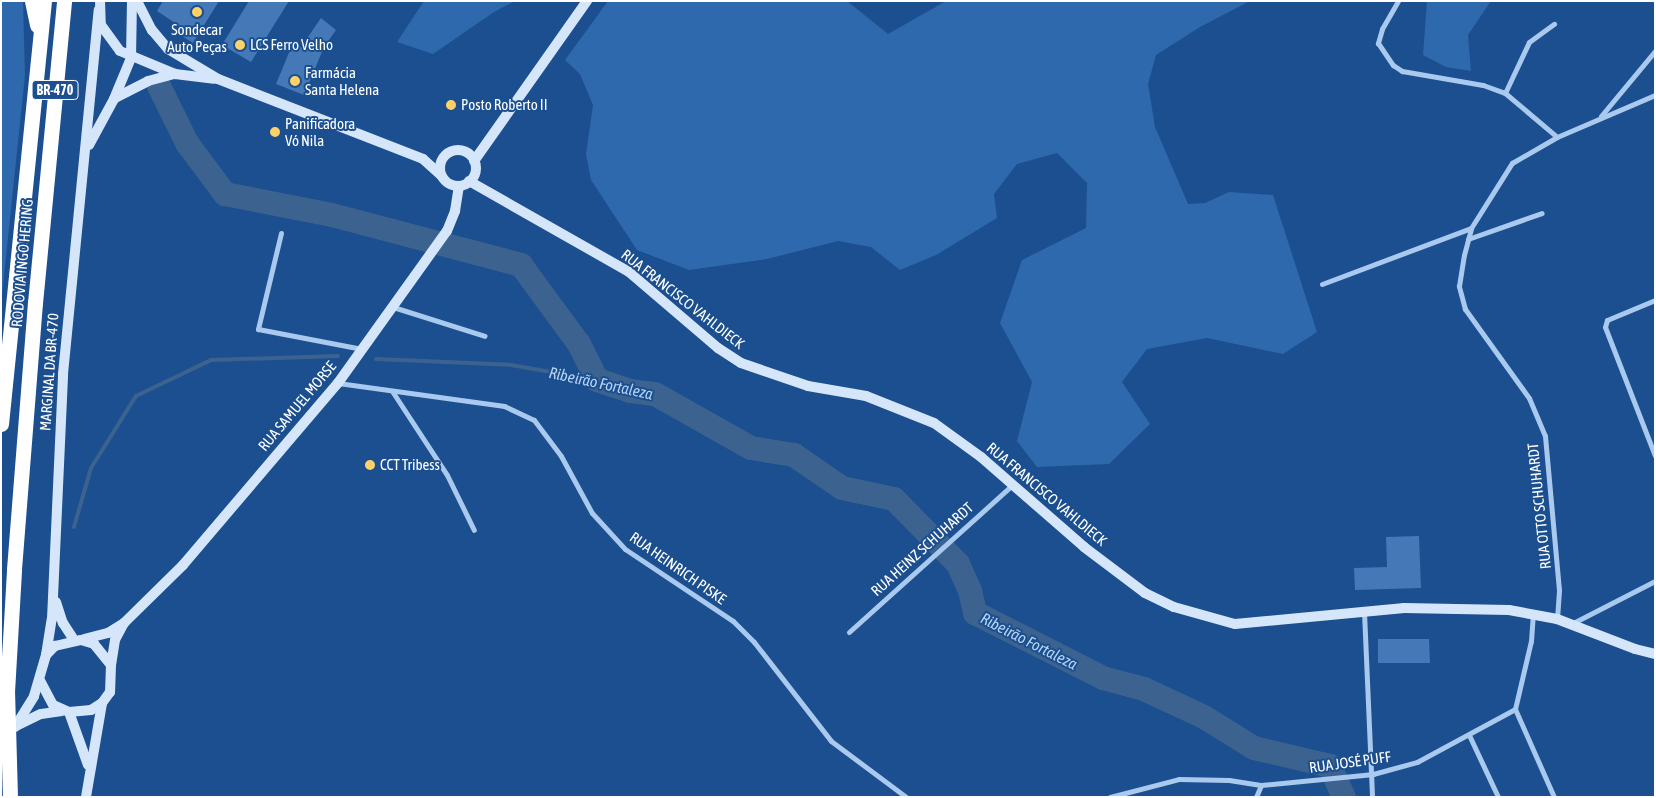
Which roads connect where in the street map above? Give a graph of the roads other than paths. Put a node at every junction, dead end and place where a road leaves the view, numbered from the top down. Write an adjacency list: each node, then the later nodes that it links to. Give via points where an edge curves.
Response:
1 (32, 1): 10 (highway)
2 (44, 1): 10 (highway, RODOVIA INGO HERING / BR-470)
3 (64, 1): 65 (highway, RODOVIA INGO HERING / BR-470, via 35,303 6,692)
4 (132, 1): 12 (main road, MARGINAL DA BR-470)
5 (137, 1): 14 (main road, via 152,30 168,48)
6 (587, 1): 20 (main road)
7 (1398, 1): 15 (street, via 1378,43 1393,65 1402,71 1483,85)
8 (100, 6): 12 (main road, via 101,26 109,40); 24 (main road, MARGINAL DA BR-470)
9 (1554, 24): 15 (street, via 1528,42)
10 (40, 39): 40 (highway, RODOVIA INGO HERING / BR-470)
11 (1655, 51): 18 (street, RUA OTTO SCHUHARDT)
12 (131, 58): 13 (main road); 17 (main road, MARGINAL DA BR-470)
13 (175, 74): 14 (main road); 17 (main road, via 142,84)
14 (218, 80): 23 (main road)
15 (1505, 93): 19 (street)
16 (1655, 95): 18 (street)
17 (114, 99): 24 (main road, MARGINAL DA BR-470)
18 (1599, 118): 19 (street, RUA OTTO SCHUHARDT)
19 (1557, 137): 30 (street, RUA OTTO SCHUHARDT, via 1512,163)
20 (488, 142): 21 (main road); 25 (main road)
21 (464, 151): 22 (main road, via 454,150); 25 (main road)
22 (445, 155): 23 (main road); 26 (main road, via 440,163)
23 (423, 159): 26 (main road)
24 (83, 160): 46 (main road, MARGINAL DA BR-470, via 63,374)
25 (474, 161): 27 (main road, via 475,172)
26 (442, 176): 28 (main road)
27 (469, 181): 28 (main road); 43 (main road, RUA FRANCISCO VAHLDIECK, via 629,272 718,348 741,363 808,386 866,396 926,420 959,440)
28 (459, 186): 35 (main road, RUA SAMUEL MORSE, via 455,211 447,230)
29 (1542, 213): 32 (street)
30 (1471, 228): 32 (street, RUA OTTO SCHUHARDT); 33 (street)
31 (281, 233): 37 (street, via 258,329)
32 (1468, 239): 49 (street, RUA OTTO SCHUHARDT, via 1459,286 1466,310 1529,398 1545,436 1559,590)
33 (1322, 284)
34 (1655, 300): 42 (street, via 1607,320 1605,327)
35 (393, 307): 36 (street); 37 (main road, RUA SAMUEL MORSE)
36 (485, 336)
37 (362, 349): 38 (main road, RUA SAMUEL MORSE)
38 (338, 383): 39 (street, RUA HEINRICH PISKE); 50 (main road, RUA SAMUEL MORSE, via 183,565)
39 (392, 391): 44 (street, via 447,474); 67 (street, RUA HEINRICH PISKE, via 504,406 534,420 561,456 592,513 625,549 733,621 754,642 831,741)
40 (2, 407): 41 (highway, RODOVIA INGO HERING / BR-470)
41 (1, 424)
42 (1655, 456)
43 (1012, 485): 47 (main road, RUA FRANCISCO VAHLDIECK, via 1145,593 1200,616 1236,624); 52 (street, RUA HEINZ SCHUHARDT)
44 (474, 530)
45 (1655, 581): 51 (street)
46 (54, 586): 53 (main road, MARGINAL DA BR-470, via 63,623); 55 (main road, MARGINAL DA BR-470)
47 (1364, 612): 48 (main road, RUA FRANCISCO VAHLDIECK, via 1457,607); 63 (street)
48 (1533, 614): 49 (main road, RUA FRANCISCO VAHLDIECK); 59 (street, via 1531,641)
49 (1557, 619): 51 (main road, RUA FRANCISCO VAHLDIECK)
50 (124, 623): 53 (main road, RUA SAMUEL MORSE, via 108,634); 56 (main road, RUA SAMUEL MORSE, via 115,640)
51 (1572, 624): 54 (main road, RUA FRANCISCO VAHLDIECK)
52 (849, 632)
53 (78, 640): 55 (main road, via 55,646); 56 (main road, via 94,644)
54 (1655, 654)
55 (46, 655): 57 (main road, via 40,668)
56 (111, 665): 58 (main road, via 111,685)
57 (40, 681): 60 (main road, via 52,705); 60 (main road, via 15,727 41,714)
58 (102, 703): 60 (main road, via 91,710); 62 (main road)
59 (1515, 709): 61 (street, RUA JOSÉ PUFF); 72 (street)
60 (67, 712): 62 (main road)
61 (1469, 735): 63 (street, RUA JOSÉ PUFF, via 1417,762); 71 (street)
62 (88, 768): 66 (main road)
63 (1372, 774): 64 (street, RUA JOSÉ PUFF); 70 (street)
64 (1261, 785): 68 (street, RUA JOSÉ PUFF, via 1229,780 1179,779); 69 (street)
65 (10, 797)
66 (86, 797)
67 (906, 797)
68 (1110, 797)
69 (1256, 797)
70 (1372, 797)
71 (1498, 797)
72 (1554, 797)

